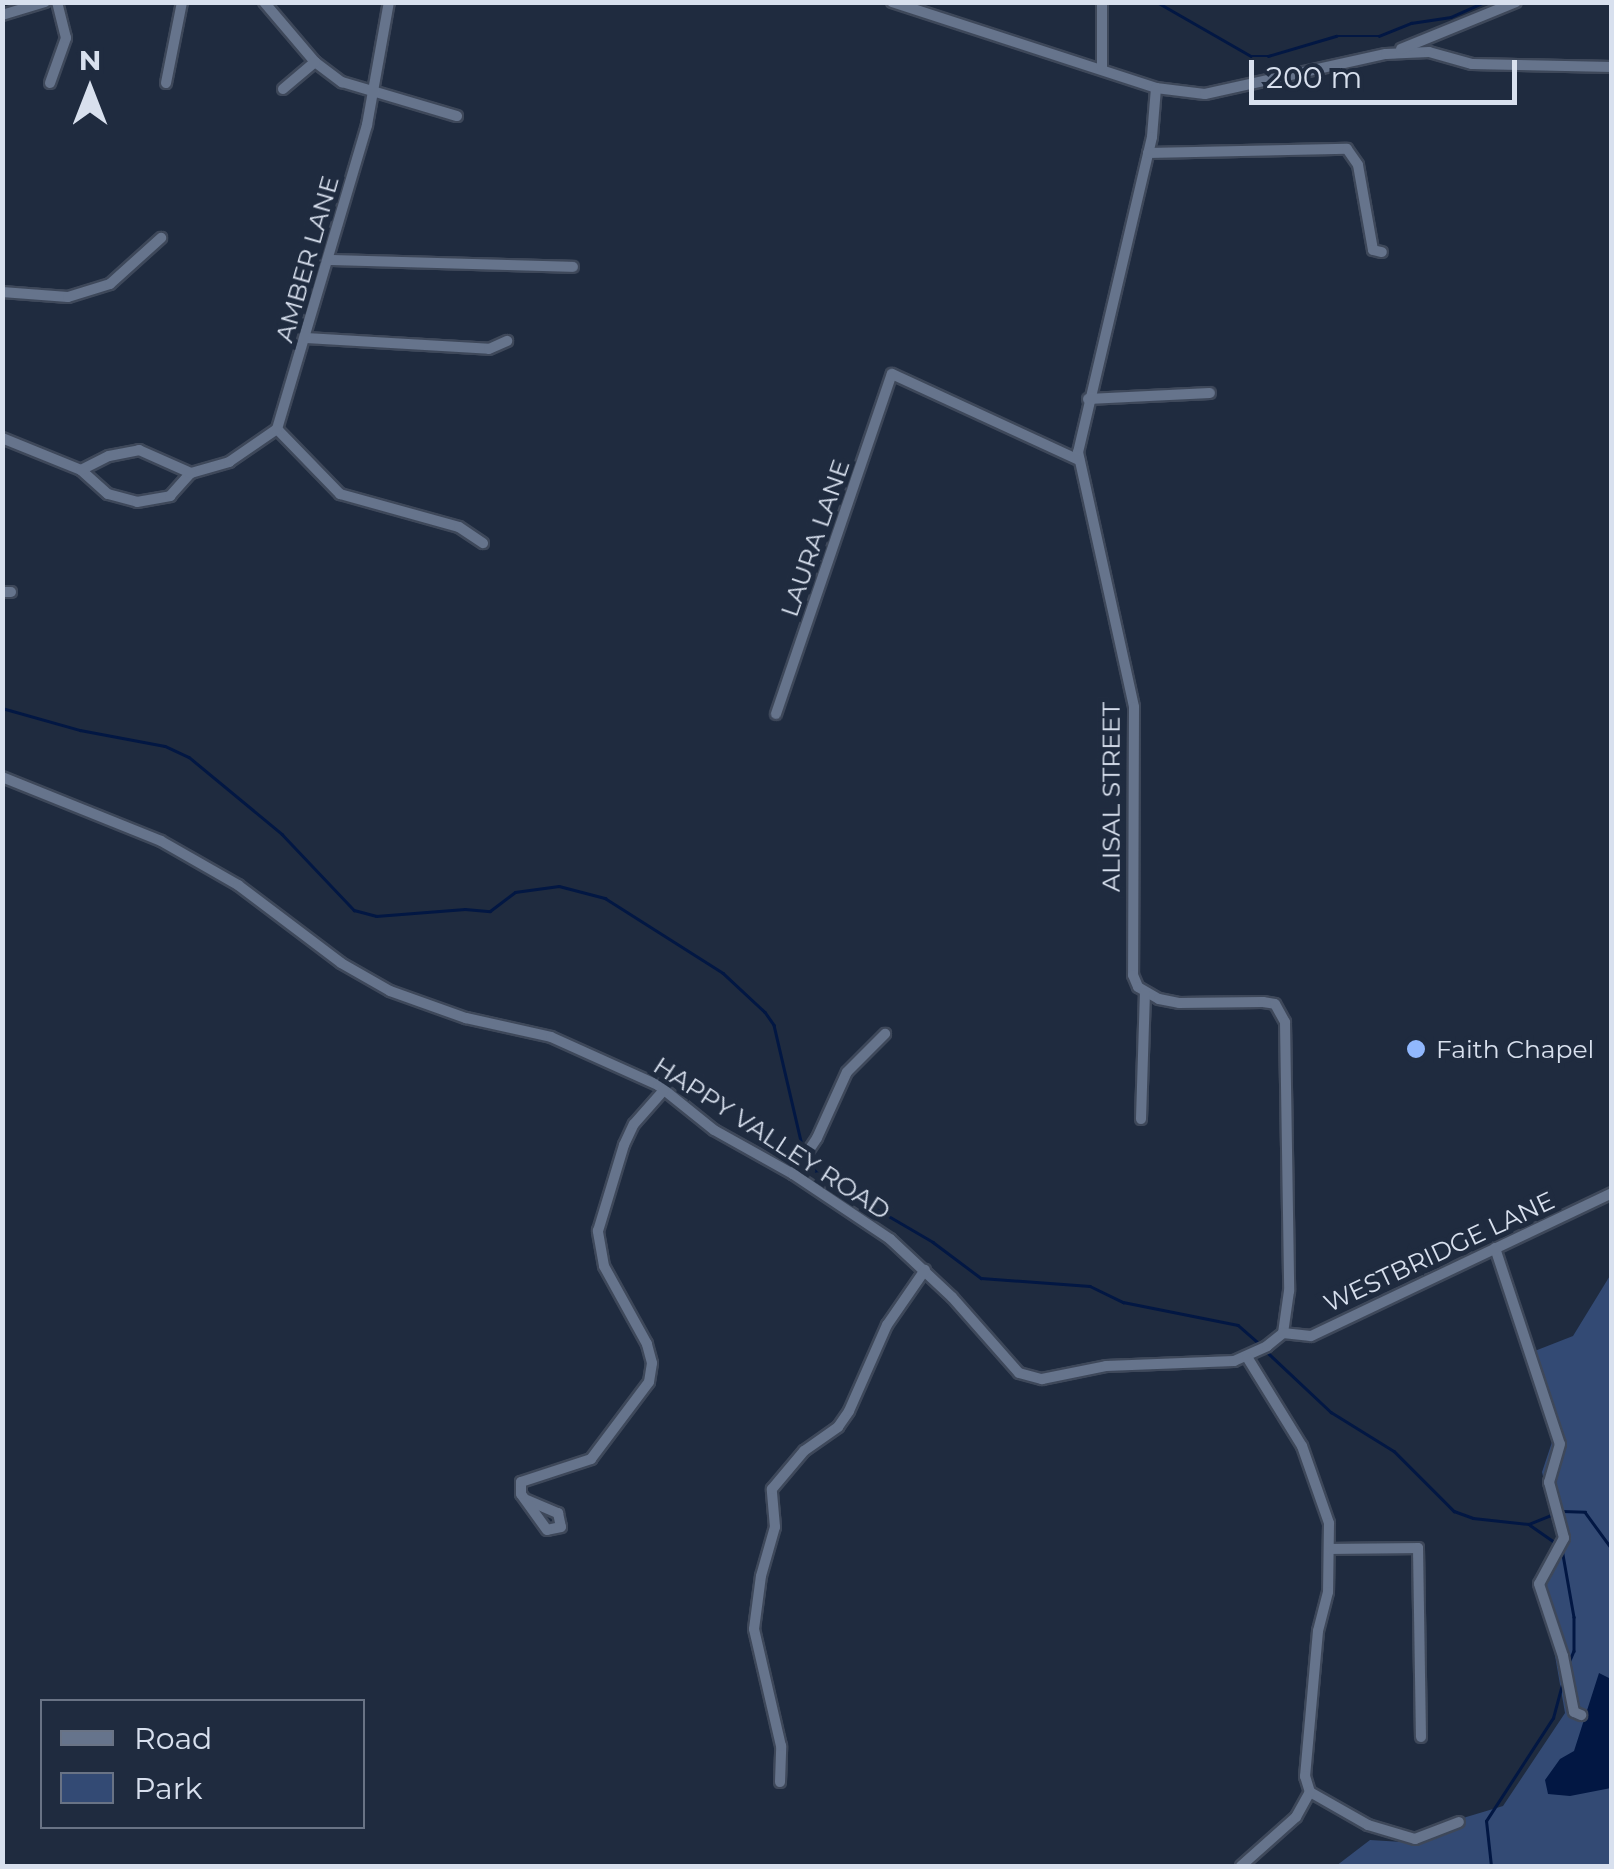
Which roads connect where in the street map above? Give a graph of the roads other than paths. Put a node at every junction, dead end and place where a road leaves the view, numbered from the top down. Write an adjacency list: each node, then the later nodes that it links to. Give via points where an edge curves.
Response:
1 (45, 2): 9 (street)
2 (56, 2): 14 (street, via 66,38)
3 (182, 2): 15 (street)
4 (389, 2): 18 (street, AMBER LANE)
5 (892, 2): 13 (street)
6 (1102, 2): 13 (street)
7 (1516, 2): 10 (street)
8 (272, 5): 11 (street)
9 (2, 15)
10 (1386, 54): 12 (street, via 1429,52 1472,64); 16 (street, via 1204,94)
11 (315, 62): 17 (street); 18 (street, via 342,82)
12 (1612, 67)
13 (1102, 68): 16 (street)
14 (50, 83)
15 (166, 83)
16 (1156, 88): 20 (street, ALISAL STREET)
17 (283, 89)
18 (375, 92): 19 (street); 23 (street, AMBER LANE)
19 (457, 116)
20 (1148, 154): 22 (street, via 1347,149 1358,164 1373,250); 29 (street, ALISAL STREET)
21 (162, 238): 25 (street, via 110,284 68,297)
22 (1382, 252)
23 (328, 260): 24 (street); 26 (street, AMBER LANE)
24 (573, 268)
25 (2, 292)
26 (306, 338): 27 (street, via 489,349); 30 (street, AMBER LANE)
27 (507, 342)
28 (1210, 393): 29 (street)
29 (1088, 399): 32 (street, ALISAL STREET)
30 (277, 429): 34 (street, via 229,462); 35 (street, via 340,494 459,527)
31 (2, 438): 33 (street)
32 (1078, 460): 36 (street, LAURA LANE, via 892,374); 38 (street, ALISAL STREET, via 1134,708 1131,956 1133,975)
33 (82, 470): 34 (street, via 139,450); 34 (street, via 108,494 137,502 170,496)
34 (191, 473)
35 (483, 542)
36 (776, 714)
37 (2, 777): 40 (street, HAPPY VALLEY ROAD, via 161,841 238,886 381,987 466,1018 552,1036)
38 (1146, 993): 41 (street); 46 (street, via 1179,1003 1275,1004 1285,1022 1289,1291)
39 (885, 1034): 42 (street, via 847,1072)
40 (664, 1090): 42 (street, HAPPY VALLEY ROAD, via 714,1130); 48 (street, via 634,1124 598,1231 604,1266 647,1344 649,1382 591,1460 523,1479 520,1490)
41 (1141, 1119)
42 (792, 1174): 45 (street, HAPPY VALLEY ROAD, via 866,1220)
43 (1612, 1194): 44 (street, WESTBRIDGE LANE)
44 (1495, 1248): 46 (street, WESTBRIDGE LANE, via 1311,1336); 50 (street, via 1560,1444 1550,1468 1560,1546 1538,1584)
45 (925, 1270): 47 (street, HAPPY VALLEY ROAD, via 1007,1363 1030,1378); 52 (street, via 887,1325 838,1427 804,1451 772,1489 775,1527 754,1629 778,1730)
46 (1283, 1332): 47 (street, HAPPY VALLEY ROAD)
47 (1246, 1358): 49 (street, via 1302,1446 1319,1487)
48 (527, 1500)
49 (1331, 1549): 51 (street, via 1418,1548); 53 (street, via 1305,1776)
50 (1580, 1715)
51 (1421, 1737)
52 (780, 1782)
53 (1310, 1792): 54 (street, via 1368,1825 1415,1839); 55 (street, via 1296,1817)
54 (1459, 1822)
55 (1241, 1866)

